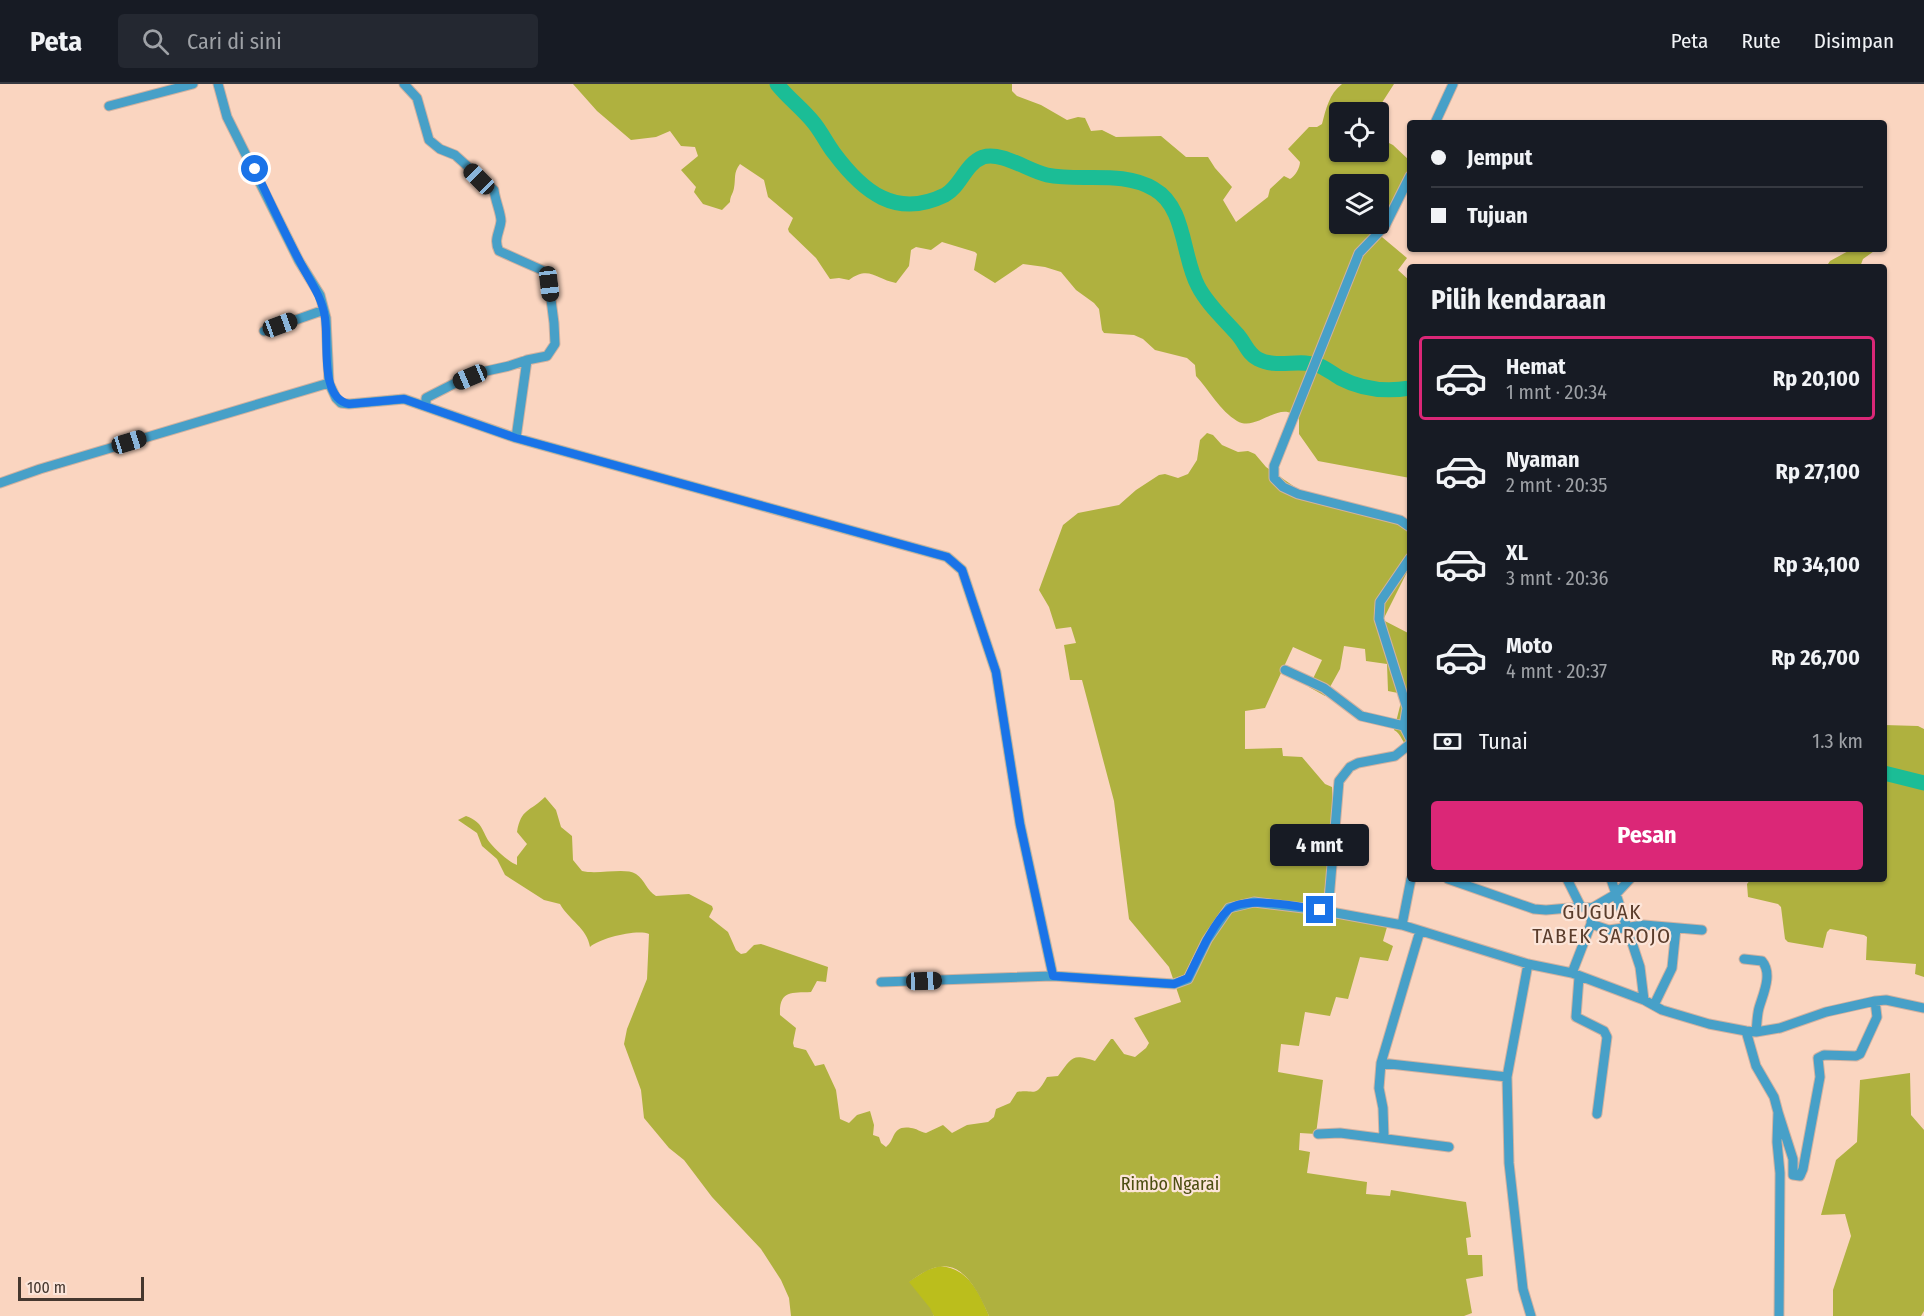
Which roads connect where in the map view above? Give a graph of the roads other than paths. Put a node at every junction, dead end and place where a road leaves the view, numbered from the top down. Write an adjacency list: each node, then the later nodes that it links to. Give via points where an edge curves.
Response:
1 (193, 84): 5 (street)
2 (218, 84): 8 (street, via 227,117)
3 (404, 84): 10 (street, via 417,98 429,140 455,155 494,190 501,221 495,242 499,251 544,271 549,284 555,344 548,356)
4 (1453, 84): 6 (street)
5 (109, 106)
6 (1436, 120)
7 (1407, 182): 15 (street, via 1385,226 1359,253 1274,466 1274,478 1298,494)
8 (324, 310): 9 (street); 11 (street)
9 (264, 331)
10 (526, 360): 12 (street, via 473,374 426,398); 13 (street)
11 (329, 383): 12 (street, via 341,403 404,399); 14 (street)
12 (426, 405): 13 (street)
13 (516, 438): 41 (street, via 947,557 962,570 996,672 1020,824)
14 (0, 483)
15 (1407, 525)
16 (1407, 562): 19 (street, via 1380,602 1379,619)
17 (1285, 670): 20 (street, via 1324,688 1361,716)
18 (1407, 708): 20 (street)
19 (1407, 708)
20 (1404, 726): 21 (street)
21 (1407, 732)
22 (1407, 746): 31 (street, via 1395,756 1350,767 1339,781)
23 (1410, 882): 33 (street)
24 (1457, 882): 29 (street, via 1534,909)
25 (1568, 882): 29 (street)
26 (1612, 882): 28 (street)
27 (1627, 882): 28 (street)
28 (1616, 894): 30 (street); 34 (street)
29 (1581, 907): 30 (street)
30 (1592, 908): 32 (street)
31 (1328, 912): 33 (street); 41 (street, via 1254,902 1229,909 1207,940 1188,978 1174,984)
32 (1591, 924): 34 (street, via 1609,930); 40 (street)
33 (1402, 925): 37 (street)
34 (1627, 926): 35 (street); 43 (street, via 1640,967)
35 (1676, 928): 36 (street); 45 (street, via 1672,968)
36 (1702, 930)
37 (1420, 931): 39 (street); 49 (street)
38 (1744, 959): 48 (street, via 1762,961 1767,969)
39 (1528, 964): 40 (street); 50 (street)
40 (1576, 975): 43 (street); 52 (street, via 1575,1017 1604,1031 1607,1037)
41 (1053, 976): 42 (street)
42 (881, 982)
43 (1644, 1000): 45 (street)
44 (1875, 1001): 46 (street); 48 (street); 57 (street, via 1877,1017 1860,1054 1818,1058 1820,1077 1803,1169 1800,1176)
45 (1654, 1005): 47 (street)
46 (1924, 1008)
47 (1746, 1032): 48 (street); 51 (street, via 1756,1066)
48 (1756, 1032)
49 (1382, 1063): 50 (street); 54 (street, via 1379,1084)
50 (1507, 1077): 58 (street, via 1509,1163 1523,1289)
51 (1778, 1112): 56 (street); 57 (street, via 1793,1159)
52 (1597, 1113)
53 (1318, 1134): 54 (street)
54 (1384, 1138): 55 (street)
55 (1449, 1146)
56 (1780, 1173): 57 (street); 59 (street)
57 (1793, 1175)
58 (1531, 1316)
59 (1779, 1316)

